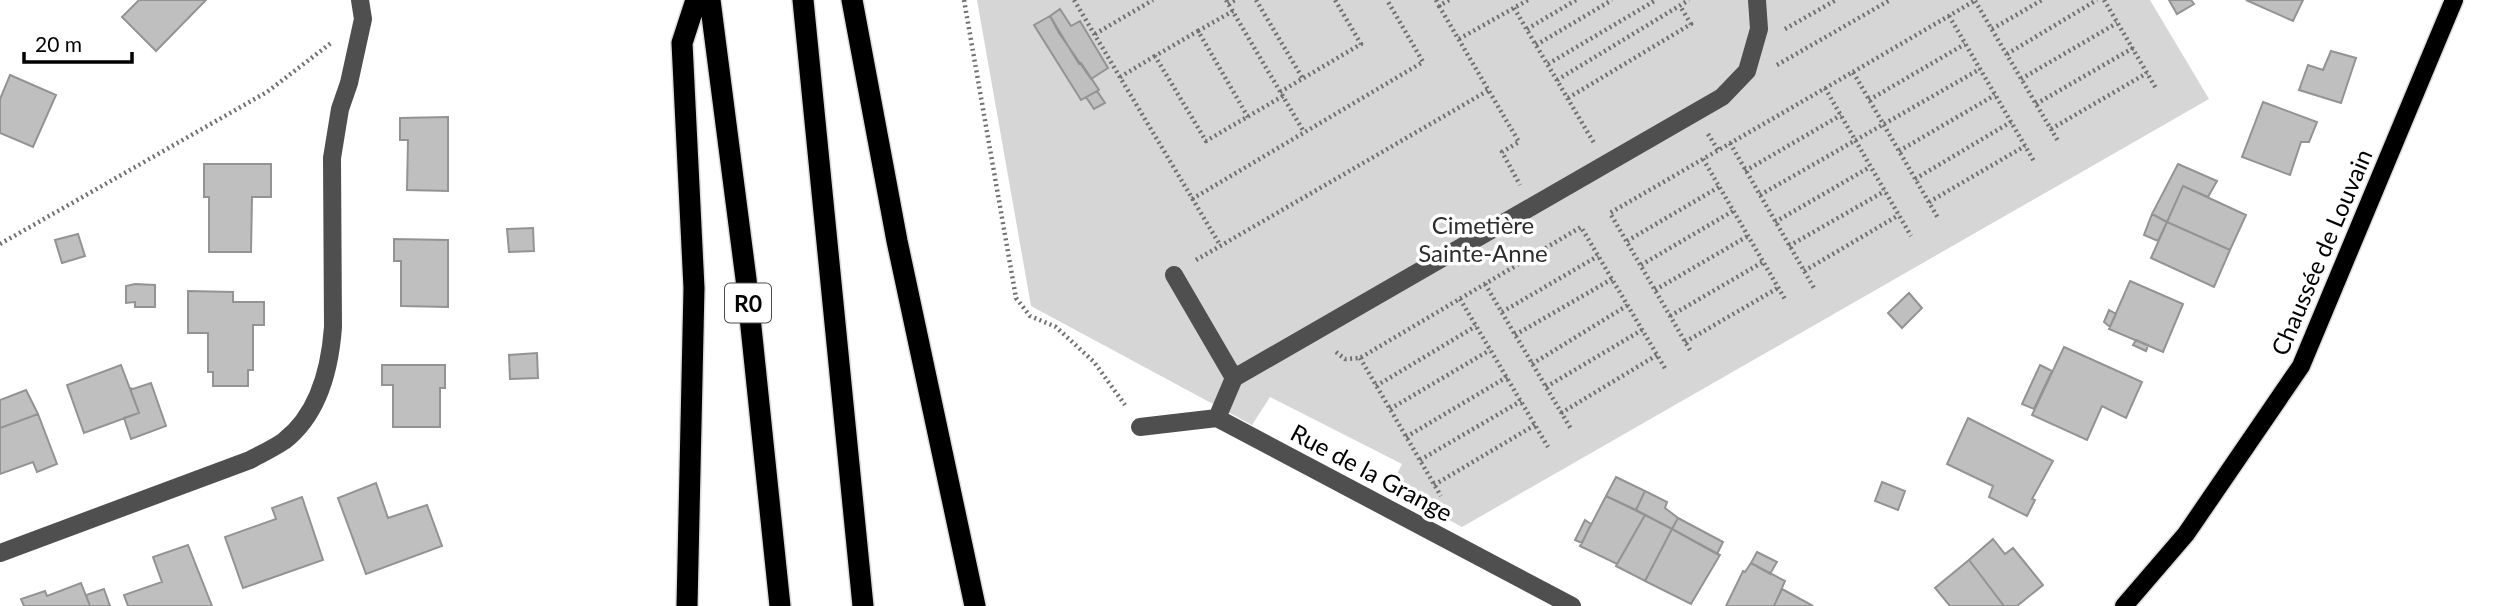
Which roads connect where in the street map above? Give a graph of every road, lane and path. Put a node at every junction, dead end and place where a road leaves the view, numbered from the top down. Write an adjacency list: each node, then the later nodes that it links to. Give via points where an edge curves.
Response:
1 (360, 0): 33 (street)
2 (696, 0): 136 (highway, via 682,44 694,288)
3 (710, 0): 137 (highway, R0, via 746,279)
4 (803, 0): 138 (highway)
5 (852, 0): 139 (highway, via 897,241)
6 (964, 0): 128 (path, via 1016,298 1030,316 1056,327 1094,362)
7 (1074, 0): 38 (path)
8 (1153, 0): 38 (path)
9 (1235, 0): 27 (path)
10 (1256, 0): 52 (path)
11 (1335, 0): 52 (path, via 1361,44)
12 (1387, 0): 68 (path, via 1423,62)
13 (1448, 0): 28 (path)
14 (1528, 0): 30 (path)
15 (1576, 0): 35 (path)
16 (1612, 0): 41 (path)
17 (1656, 0): 46 (path)
18 (1689, 0): 29 (path)
19 (1757, 0): 42 (street)
20 (1836, 0): 42 (path)
21 (1890, 0): 47 (path)
22 (1976, 0): 32 (path); 36 (path)
23 (2042, 0): 36 (path)
24 (2097, 0): 44 (path)
25 (2104, 0): 34 (path)
26 (2454, 0): 141 (main road, Chaussée de Louvain, via 2301,366 2186,534)
27 (1227, 2): 31 (path)
28 (1437, 3): 39 (path)
29 (1680, 6): 54 (path); 60 (path, via 1691,24)
30 (1514, 8): 35 (path); 39 (path)
31 (1233, 11): 37 (path); 58 (path)
32 (1949, 16): 40 (path); 49 (path)
33 (363, 19): 93 (path, via 267,92); 135 (street, via 332,158 331,353 325,379 302,423 285,440 250,460)
34 (2118, 23): 43 (path); 53 (path)
35 (1527, 29): 41 (path)
36 (1992, 29): 44 (path)
37 (1198, 32): 45 (path); 64 (path)
38 (1095, 34): 51 (path)
39 (1459, 39): 56 (path)
40 (1965, 44): 48 (path); 61 (path)
41 (1536, 45): 46 (path)
42 (1755, 46): 76 (street, via 1747,71 1722,97)
43 (2133, 48): 50 (path); 62 (path)
44 (2007, 54): 53 (path)
45 (1156, 56): 51 (path); 64 (path, via 1206,141)
46 (1548, 64): 54 (path)
47 (1770, 69)
48 (1980, 69): 59 (path); 66 (path)
49 (1853, 72): 55 (path); 61 (path)
50 (2147, 73): 57 (path); 67 (path)
51 (1120, 77): 83 (path)
52 (1303, 79): 58 (path)
53 (2021, 79): 62 (path)
54 (1557, 80): 60 (path)
55 (1825, 89): 63 (path); 71 (path)
56 (1489, 90): 83 (path, via 1220,246); 85 (path, via 1519,142 1502,152)
57 (2157, 90)
58 (1281, 94): 64 (path); 68 (path)
59 (1995, 95): 65 (path); 73 (path)
60 (1568, 98): 76 (path)
61 (1869, 100): 66 (path)
62 (2036, 104): 67 (path)
63 (1841, 115): 69 (path); 78 (path)
64 (1248, 117)
65 (2011, 122): 72 (path); 79 (path)
66 (1884, 126): 69 (path); 73 (path)
67 (2051, 129): 70 (path)
68 (1304, 132): 83 (path)
69 (1855, 140): 77 (path); 82 (path)
70 (2058, 141)
71 (1730, 143): 74 (path); 78 (path)
72 (2025, 146): 75 (path); 84 (path)
73 (1899, 151): 79 (path)
74 (1703, 159): 80 (path); 92 (path, via 1610,212)
75 (2035, 163)
76 (1606, 164): 85 (street)
77 (1870, 167): 81 (path); 89 (path)
78 (1745, 171): 82 (path)
79 (1915, 179): 84 (path)
80 (1719, 187): 86 (path); 92 (path)
81 (1885, 191): 87 (path); 94 (path)
82 (1760, 195): 89 (path)
83 (1192, 199)
84 (1929, 202): 88 (path)
85 (1532, 206): 120 (street)
86 (1733, 211): 90 (path); 97 (path)
87 (1899, 215): 91 (path); 98 (path)
88 (1938, 218)
89 (1776, 222): 94 (path)
90 (1748, 236): 96 (path); 104 (path)
91 (1911, 236)
92 (1627, 241): 97 (path)
93 (0, 244)
94 (1789, 246): 98 (path)
95 (1598, 256): 100 (path); 101 (path, via 1581,227); 108 (path)
96 (1763, 262): 102 (path); 109 (path)
97 (1640, 265): 104 (path)
98 (1804, 271): 103 (path)
99 (1174, 275): 120 (street)
100 (1612, 279): 107 (path); 112 (path)
101 (1485, 284): 105 (path); 108 (path)
102 (1778, 288): 106 (path); 113 (path)
103 (1814, 288)
104 (1655, 290): 109 (path)
105 (1460, 299): 110 (path); 121 (path, via 1360,358)
106 (1786, 301)
107 (1628, 305): 111 (path); 117 (path)
108 (1502, 312): 112 (path)
109 (1670, 316): 113 (path)
110 (1476, 326): 114 (path); 121 (path)
111 (1642, 330): 116 (path); 122 (path)
112 (1515, 335): 117 (path)
113 (1685, 342): 115 (path)
114 (1490, 350): 119 (path); 124 (path)
115 (1690, 350)
116 (1657, 355): 118 (path); 125 (path)
117 (1532, 364): 122 (path)
118 (1666, 370)
119 (1507, 377): 123 (path); 130 (path)
120 (1234, 378): 126 (street)
121 (1376, 386): 124 (path)
122 (1546, 387): 125 (path)
123 (1521, 401): 127 (path); 132 (path)
124 (1390, 409): 130 (path)
125 (1561, 413): 129 (path)
126 (1217, 418): 128 (street); 140 (street, Rue de la Grange)
127 (1535, 425): 131 (path); 133 (path)
128 (1140, 427)
129 (1571, 429)
130 (1406, 437): 132 (path)
131 (1548, 446)
132 (1420, 460): 133 (path)
133 (1434, 485): 134 (path)
134 (1441, 496)
135 (0, 553)
136 (687, 606)
137 (780, 606)
138 (863, 606)
139 (975, 606)
140 (1572, 606)
141 (2124, 606)

